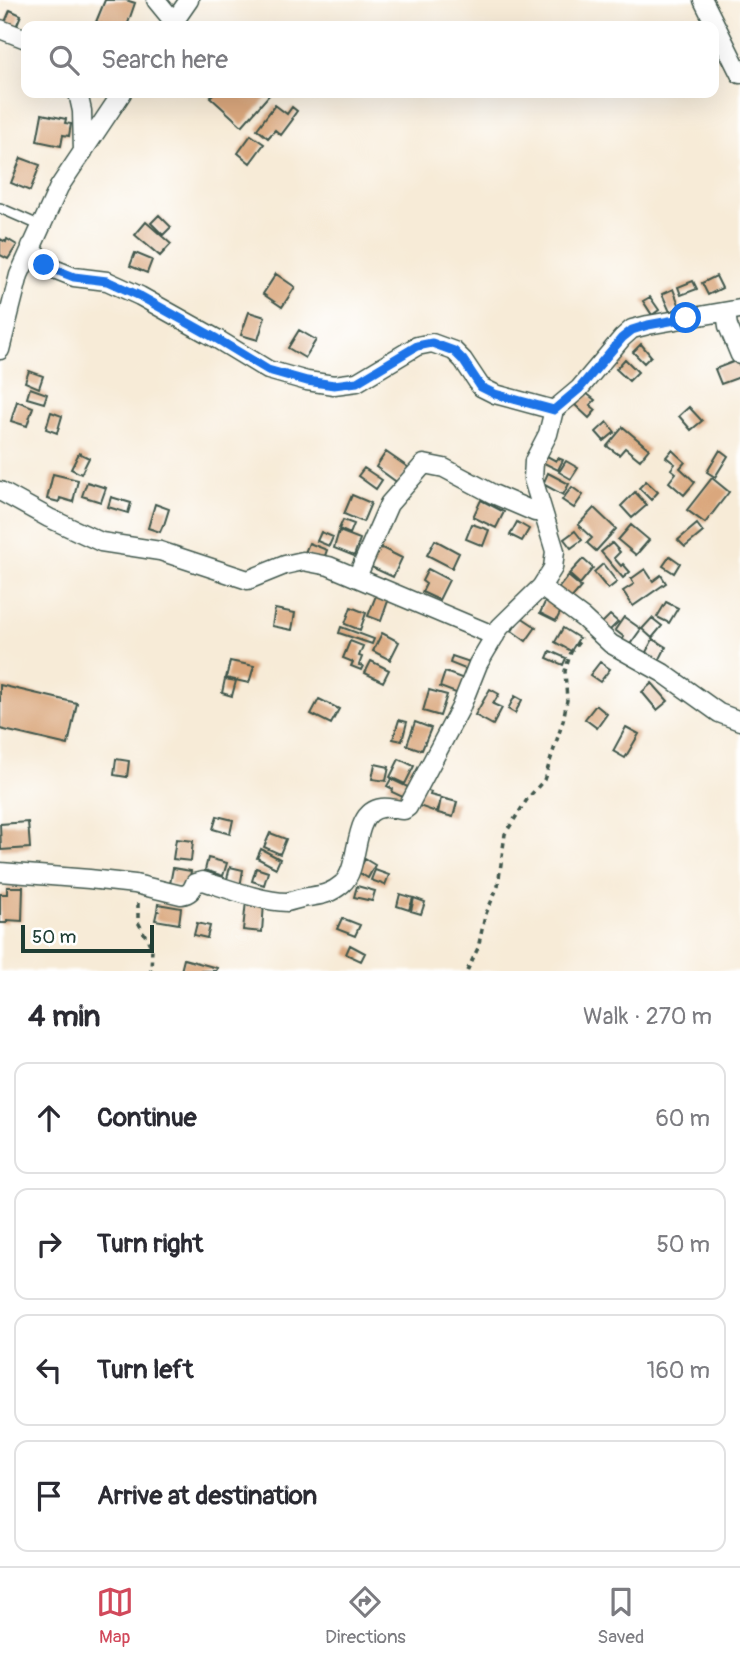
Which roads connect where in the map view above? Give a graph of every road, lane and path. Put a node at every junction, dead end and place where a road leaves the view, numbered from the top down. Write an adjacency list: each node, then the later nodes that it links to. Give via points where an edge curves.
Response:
1 (156, 0): 4 (street)
2 (189, 0): 5 (street)
3 (703, 0): 6 (street)
4 (170, 21)
5 (174, 21)
6 (714, 21)
7 (0, 29): 9 (street)
8 (719, 32): 10 (street)
9 (21, 37)
10 (740, 74)
11 (79, 98): 13 (street)
12 (119, 98): 13 (street)
13 (83, 152): 15 (street, via 59,187)
14 (0, 208): 15 (lane)
15 (41, 226): 16 (street)
16 (31, 246): 18 (street); 20 (street, via 44,265 74,277 107,281 140,296 268,370 334,385 357,382 417,346 432,343 454,351 481,387)
17 (733, 311): 19 (street, via 728,326); 20 (street, via 632,330)
18 (0, 350)
19 (740, 355)
20 (554, 410): 22 (street, via 534,461 533,479)
21 (0, 491): 23 (street, via 101,542 160,551 248,580 303,562)
22 (542, 509): 23 (street, via 535,512 444,468 424,464 389,504); 24 (street, via 555,551 553,568)
23 (357, 577): 26 (street)
24 (541, 587): 25 (street); 26 (street)
25 (592, 625): 27 (street, via 611,644 663,673 719,713); 31 (path, via 571,652 565,671 567,700 544,780 506,834 498,886)
26 (495, 636): 29 (street, via 408,807 382,808 365,818 353,866 340,886 318,897 287,902 203,881 181,895)
27 (740, 721)
28 (0, 872): 29 (street)
29 (135, 884): 30 (path, via 138,922 152,948)
30 (151, 971)
31 (467, 971)

